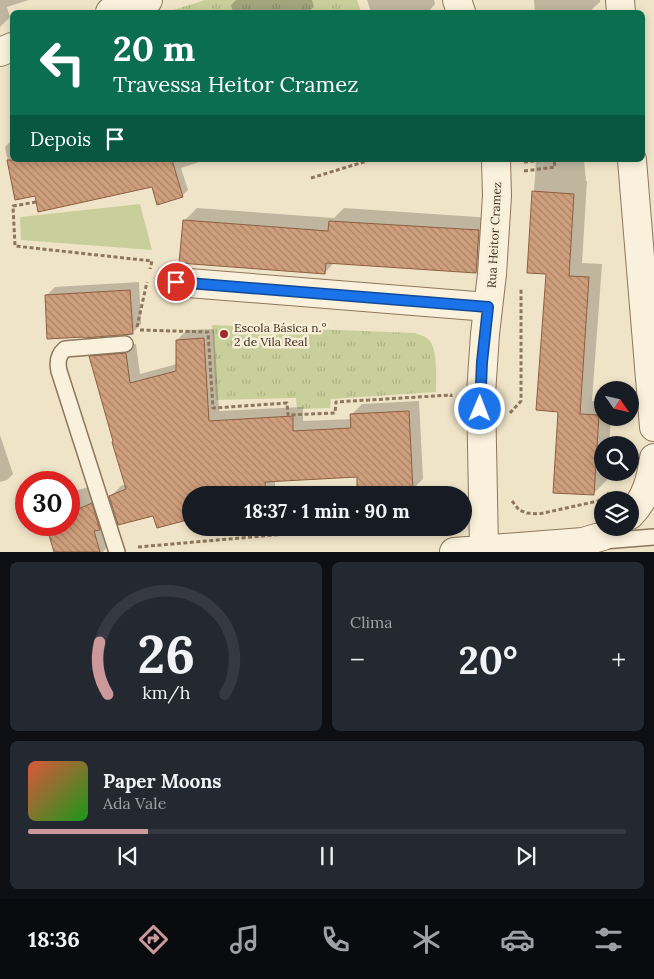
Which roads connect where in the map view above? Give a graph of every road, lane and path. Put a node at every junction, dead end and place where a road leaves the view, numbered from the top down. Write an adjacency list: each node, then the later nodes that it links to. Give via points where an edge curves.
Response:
1 (148, 0): 2 (street)
2 (116, 10)
3 (364, 162): 8 (path)
4 (496, 162): 14 (street, Rua Heitor Cramez, via 497,196)
5 (554, 162): 7 (path, via 555,168)
6 (632, 162): 18 (street)
7 (520, 171)
8 (311, 178)
9 (36, 202): 10 (path, via 13,206 15,246 152,261)
10 (150, 270)
11 (148, 278): 16 (path, via 136,330 208,332 213,408 287,403 288,415 335,413 336,402 451,395)
12 (176, 282): 14 (street)
13 (520, 286): 17 (path, via 521,401)
14 (488, 307): 28 (street, Rua Heitor Cramez, via 480,394)
15 (125, 344): 29 (lane, via 65,349 58,364)
16 (451, 405)
17 (508, 415)
18 (654, 427)
19 (654, 458): 22 (street, via 651,476)
20 (614, 488): 21 (path, via 598,500 539,514 518,510)
21 (510, 494)
22 (639, 503)
23 (266, 536): 27 (path)
24 (603, 536): 26 (street)
25 (654, 536): 26 (lane)
26 (583, 542): 28 (street)
27 (135, 548)
28 (484, 549): 30 (street)
29 (118, 552)
30 (454, 552)

